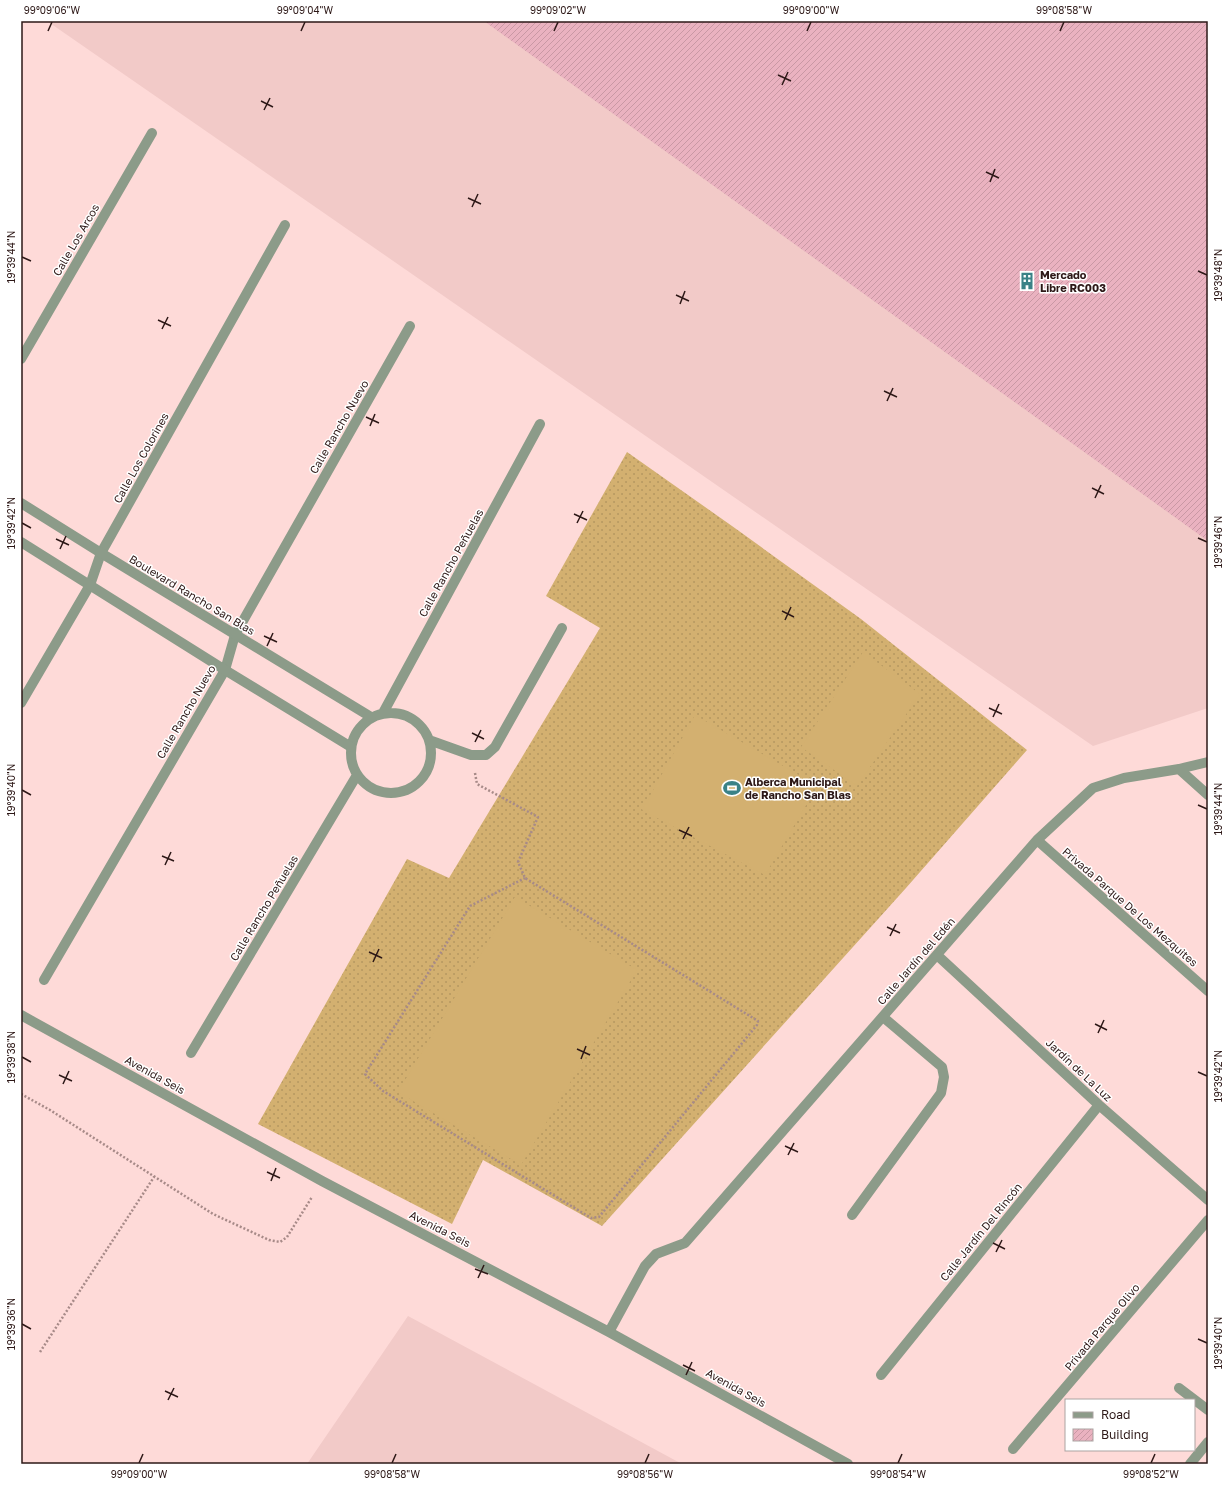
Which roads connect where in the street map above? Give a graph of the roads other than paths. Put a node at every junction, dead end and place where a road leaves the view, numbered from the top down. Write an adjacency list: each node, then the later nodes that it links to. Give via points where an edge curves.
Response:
1 (152, 133): 4 (street, Calle Los Arcos)
2 (285, 225): 8 (street, Calle Los Colorines)
3 (410, 326): 11 (street, Calle Rancho Nuevo)
4 (21, 359)
5 (540, 424): 14 (street, Calle Rancho Peñuelas)
6 (21, 503): 8 (street, Boulevard Rancho San Blas)
7 (21, 542): 9 (street)
8 (101, 553): 9 (street, Calle Los Colorines); 11 (street, Boulevard Rancho San Blas)
9 (90, 586): 12 (street); 13 (street, Calle Los Colorines)
10 (562, 628): 16 (street, via 495,747 486,755 472,755)
11 (235, 635): 12 (street, Calle Rancho Nuevo); 15 (street, Boulevard Rancho San Blas)
12 (225, 670): 17 (street); 24 (street, Calle Rancho Nuevo)
13 (21, 703)
14 (383, 713): 15 (street); 16 (street, via 402,714 413,720 419,724)
15 (371, 717): 17 (street, via 358,730)
16 (429, 740): 20 (street, via 431,759 424,777 409,789 390,793 371,788)
17 (351, 747): 20 (street, via 351,761)
18 (1208, 762): 19 (street, Calle Jardín del Edén)
19 (1179, 769): 21 (street); 22 (street, Calle Jardín del Edén, via 1124,778 1093,788)
20 (357, 775): 28 (street, Calle Rancho Peñuelas)
21 (1208, 795)
22 (1037, 840): 23 (street, Calle Jardín del Edén); 25 (street, Privada Parque De Los Mezquites)
23 (937, 955): 27 (street, Calle Jardín del Edén); 29 (street, Jardín de La Luz)
24 (44, 980)
25 (1208, 991)
26 (21, 1015): 33 (street, Avenida Seis, via 322,1181)
27 (883, 1017): 31 (street, via 942,1067 944,1077 941,1093); 33 (street, Calle Jardín del Edén, via 685,1243 656,1254 645,1266)
28 (191, 1053)
29 (1099, 1105): 30 (street, Jardín de La Luz); 34 (street, Calle Jardín Del Rincón)
30 (1208, 1200)
31 (852, 1215)
32 (1208, 1220): 40 (street, Privada Parque Olivo)
33 (609, 1332): 41 (street, Avenida Seis)
34 (881, 1374)
35 (1179, 1388): 36 (street)
36 (1194, 1399)
37 (1195, 1400): 38 (street)
38 (1208, 1410)
39 (1208, 1442): 42 (street)
40 (1013, 1449)
41 (848, 1464)
42 (1190, 1464)

